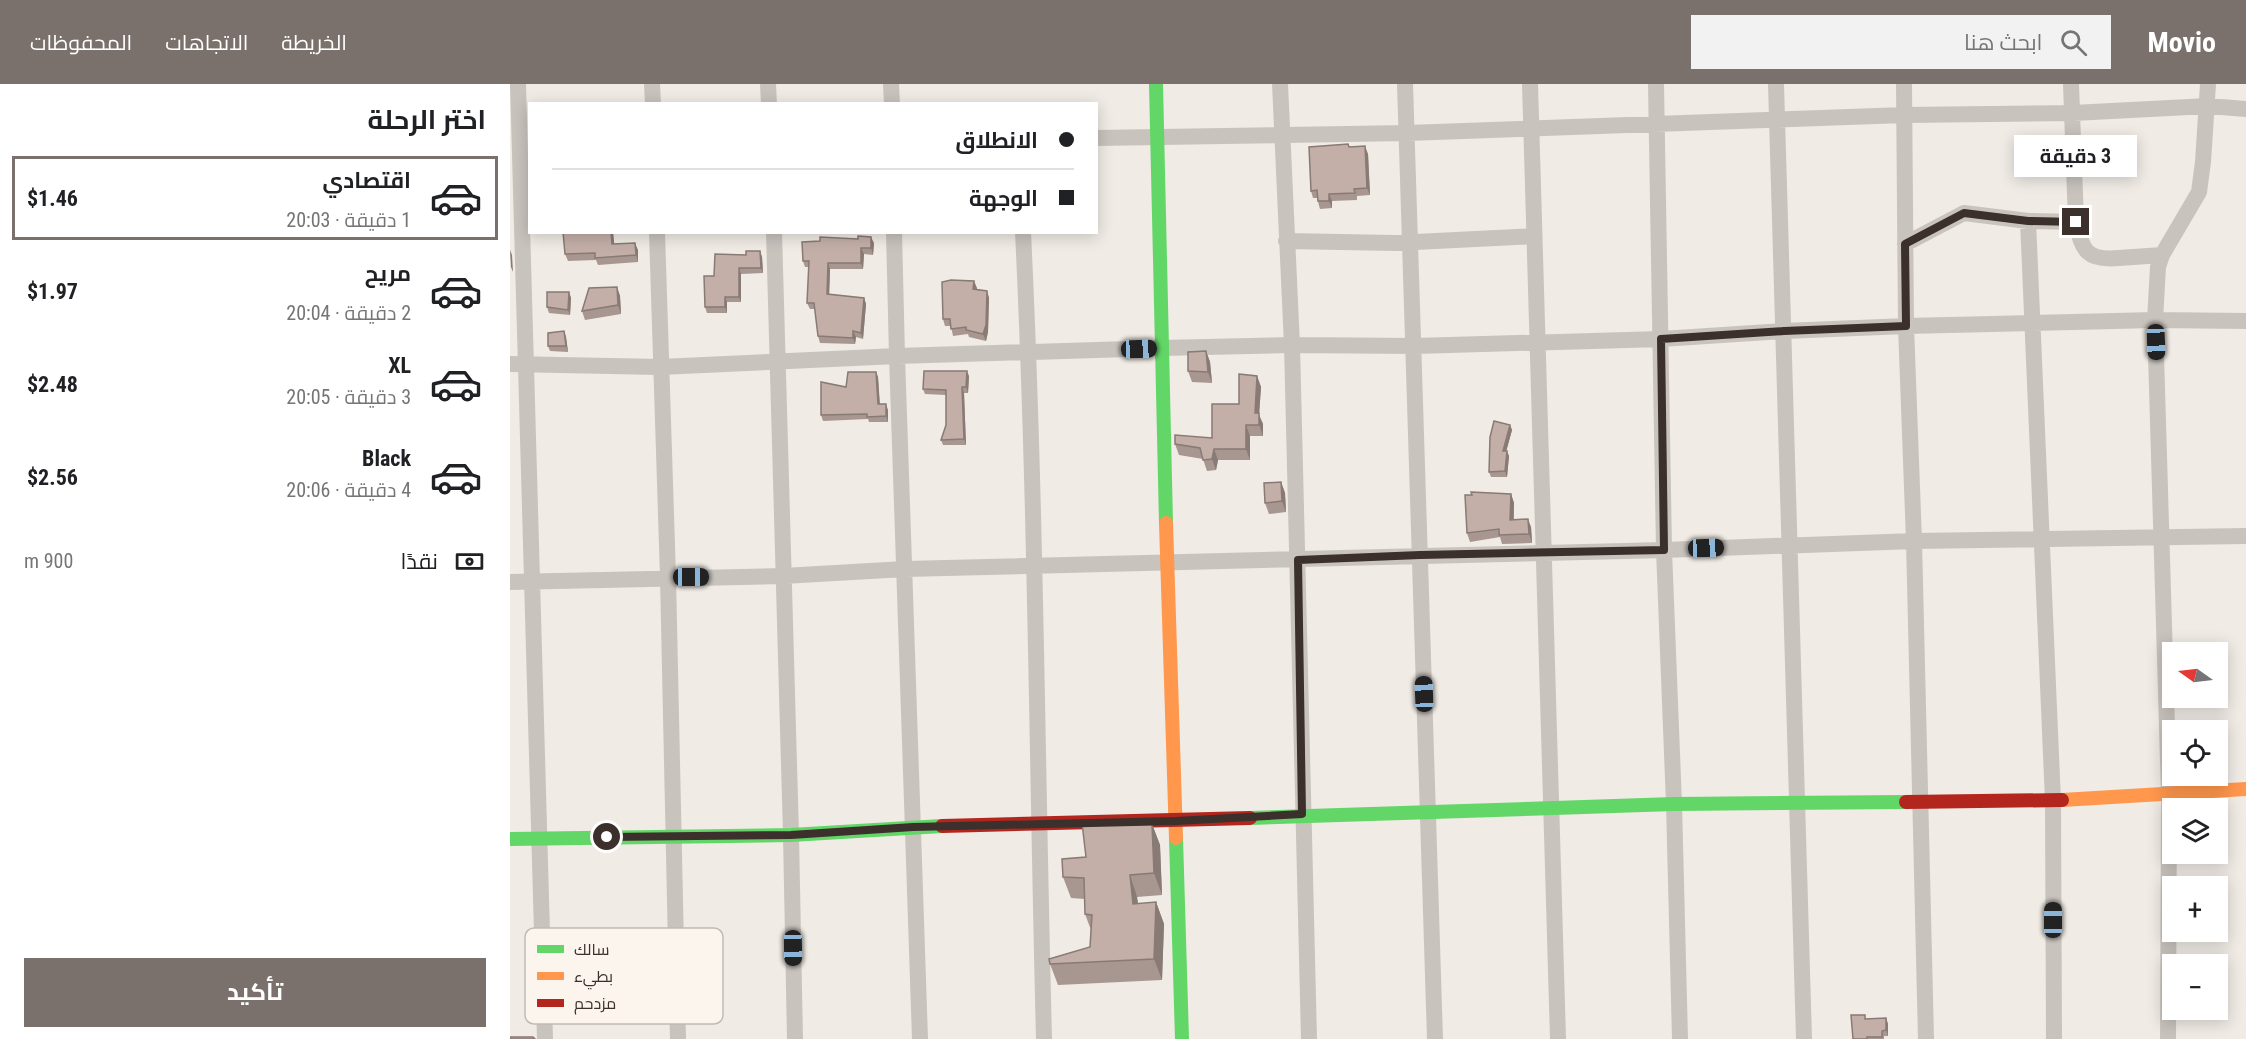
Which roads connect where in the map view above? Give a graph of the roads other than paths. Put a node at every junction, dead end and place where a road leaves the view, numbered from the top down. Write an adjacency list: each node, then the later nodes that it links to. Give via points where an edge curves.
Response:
1 (518, 84): 28 (street)
2 (652, 84): 14 (street)
3 (768, 84): 15 (street)
4 (891, 84): 16 (street)
5 (1156, 84): 26 (street)
6 (1280, 84): 25 (street)
7 (1405, 84): 24 (street)
8 (1530, 84): 23 (street)
9 (1656, 84): 22 (street)
10 (1776, 84): 21 (street)
11 (1904, 84): 20 (street)
12 (2071, 84): 19 (street)
13 (2208, 84): 17 (street)
14 (653, 102)
15 (769, 102)
16 (892, 102)
17 (2208, 106): 18 (street); 19 (street); 39 (street, via 2199,192)
18 (2246, 109)
19 (2073, 112): 20 (street); 30 (street)
20 (1905, 115): 21 (street); 38 (street)
21 (1777, 120): 22 (street); 44 (street)
22 (1658, 125): 23 (street); 45 (street)
23 (1533, 128): 24 (street); 35 (street)
24 (1407, 133): 25 (street); 37 (street)
25 (1281, 135): 26 (street); 36 (street)
26 (1157, 136): 27 (street); 49 (street)
27 (1098, 138)
28 (520, 152): 53 (street)
29 (2028, 221): 30 (street); 38 (street, via 1964,213); 42 (street)
30 (2076, 222): 39 (street, via 2080,242 2095,258)
31 (657, 234): 54 (street)
32 (774, 234): 52 (street)
33 (894, 234): 51 (street)
34 (1023, 234): 50 (street)
35 (1534, 236): 37 (street); 46 (street)
36 (1286, 240): 37 (street); 47 (street)
37 (1411, 242): 48 (street)
38 (1905, 244): 43 (street)
39 (2162, 255): 40 (street)
40 (2155, 320): 41 (street); 42 (street); 57 (street)
41 (2246, 321)
42 (2032, 323): 43 (street); 56 (street)
43 (1906, 326): 44 (street); 58 (street)
44 (1784, 331): 45 (street); 59 (street)
45 (1661, 339): 46 (street); 60 (street)
46 (1536, 343): 48 (street); 61 (street)
47 (1292, 345): 48 (street); 49 (street); 63 (street)
48 (1414, 346): 62 (street)
49 (1161, 348): 50 (street); 64 (street)
50 (1029, 353): 51 (street); 65 (street)
51 (897, 356): 52 (street); 66 (street)
52 (779, 362): 54 (street); 67 (street)
53 (518, 364): 54 (street); 69 (street)
54 (660, 367): 68 (street)
55 (2246, 536): 57 (street)
56 (2042, 538): 57 (street); 58 (street); 74 (street)
57 (2161, 538): 72 (street)
58 (1914, 541): 59 (street); 73 (street)
59 (1790, 545): 60 (street); 75 (street)
60 (1664, 550): 61 (street); 76 (street)
61 (1543, 553): 62 (street); 77 (street)
62 (1420, 555): 63 (street); 78 (street)
63 (1298, 560): 64 (street); 79 (street)
64 (1169, 562): 65 (street); 80 (street)
65 (1035, 567): 66 (street); 81 (street)
66 (905, 569): 67 (street); 82 (street)
67 (783, 576): 68 (street); 83 (street)
68 (668, 577): 69 (street); 84 (street)
69 (532, 581): 70 (street); 85 (street)
70 (510, 582)
71 (2246, 789): 72 (street)
72 (2169, 795): 74 (street); 104 (street)
73 (1919, 801): 74 (street); 75 (street); 102 (street)
74 (2053, 801): 103 (street)
75 (1798, 803): 76 (street); 101 (street)
76 (1674, 804): 77 (street); 100 (street)
77 (1551, 809): 78 (street); 99 (street)
78 (1428, 811): 79 (street); 98 (street)
79 (1302, 814): 80 (street); 97 (street)
80 (1176, 821): 81 (street); 96 (street)
81 (1038, 824): 82 (street); 95 (street)
82 (913, 827): 83 (street); 94 (street)
83 (791, 835): 84 (street); 93 (street)
84 (674, 837): 85 (street); 88 (street)
85 (540, 838): 86 (street); 87 (street)
86 (510, 839)
87 (542, 928)
88 (676, 928)
89 (545, 1024): 91 (street)
90 (678, 1024): 92 (street)
91 (545, 1039)
92 (678, 1039)
93 (795, 1039)
94 (920, 1039)
95 (1044, 1039)
96 (1182, 1039)
97 (1309, 1039)
98 (1435, 1039)
99 (1558, 1039)
100 (1680, 1039)
101 (1804, 1039)
102 (1926, 1039)
103 (2054, 1039)
104 (2168, 1039)

